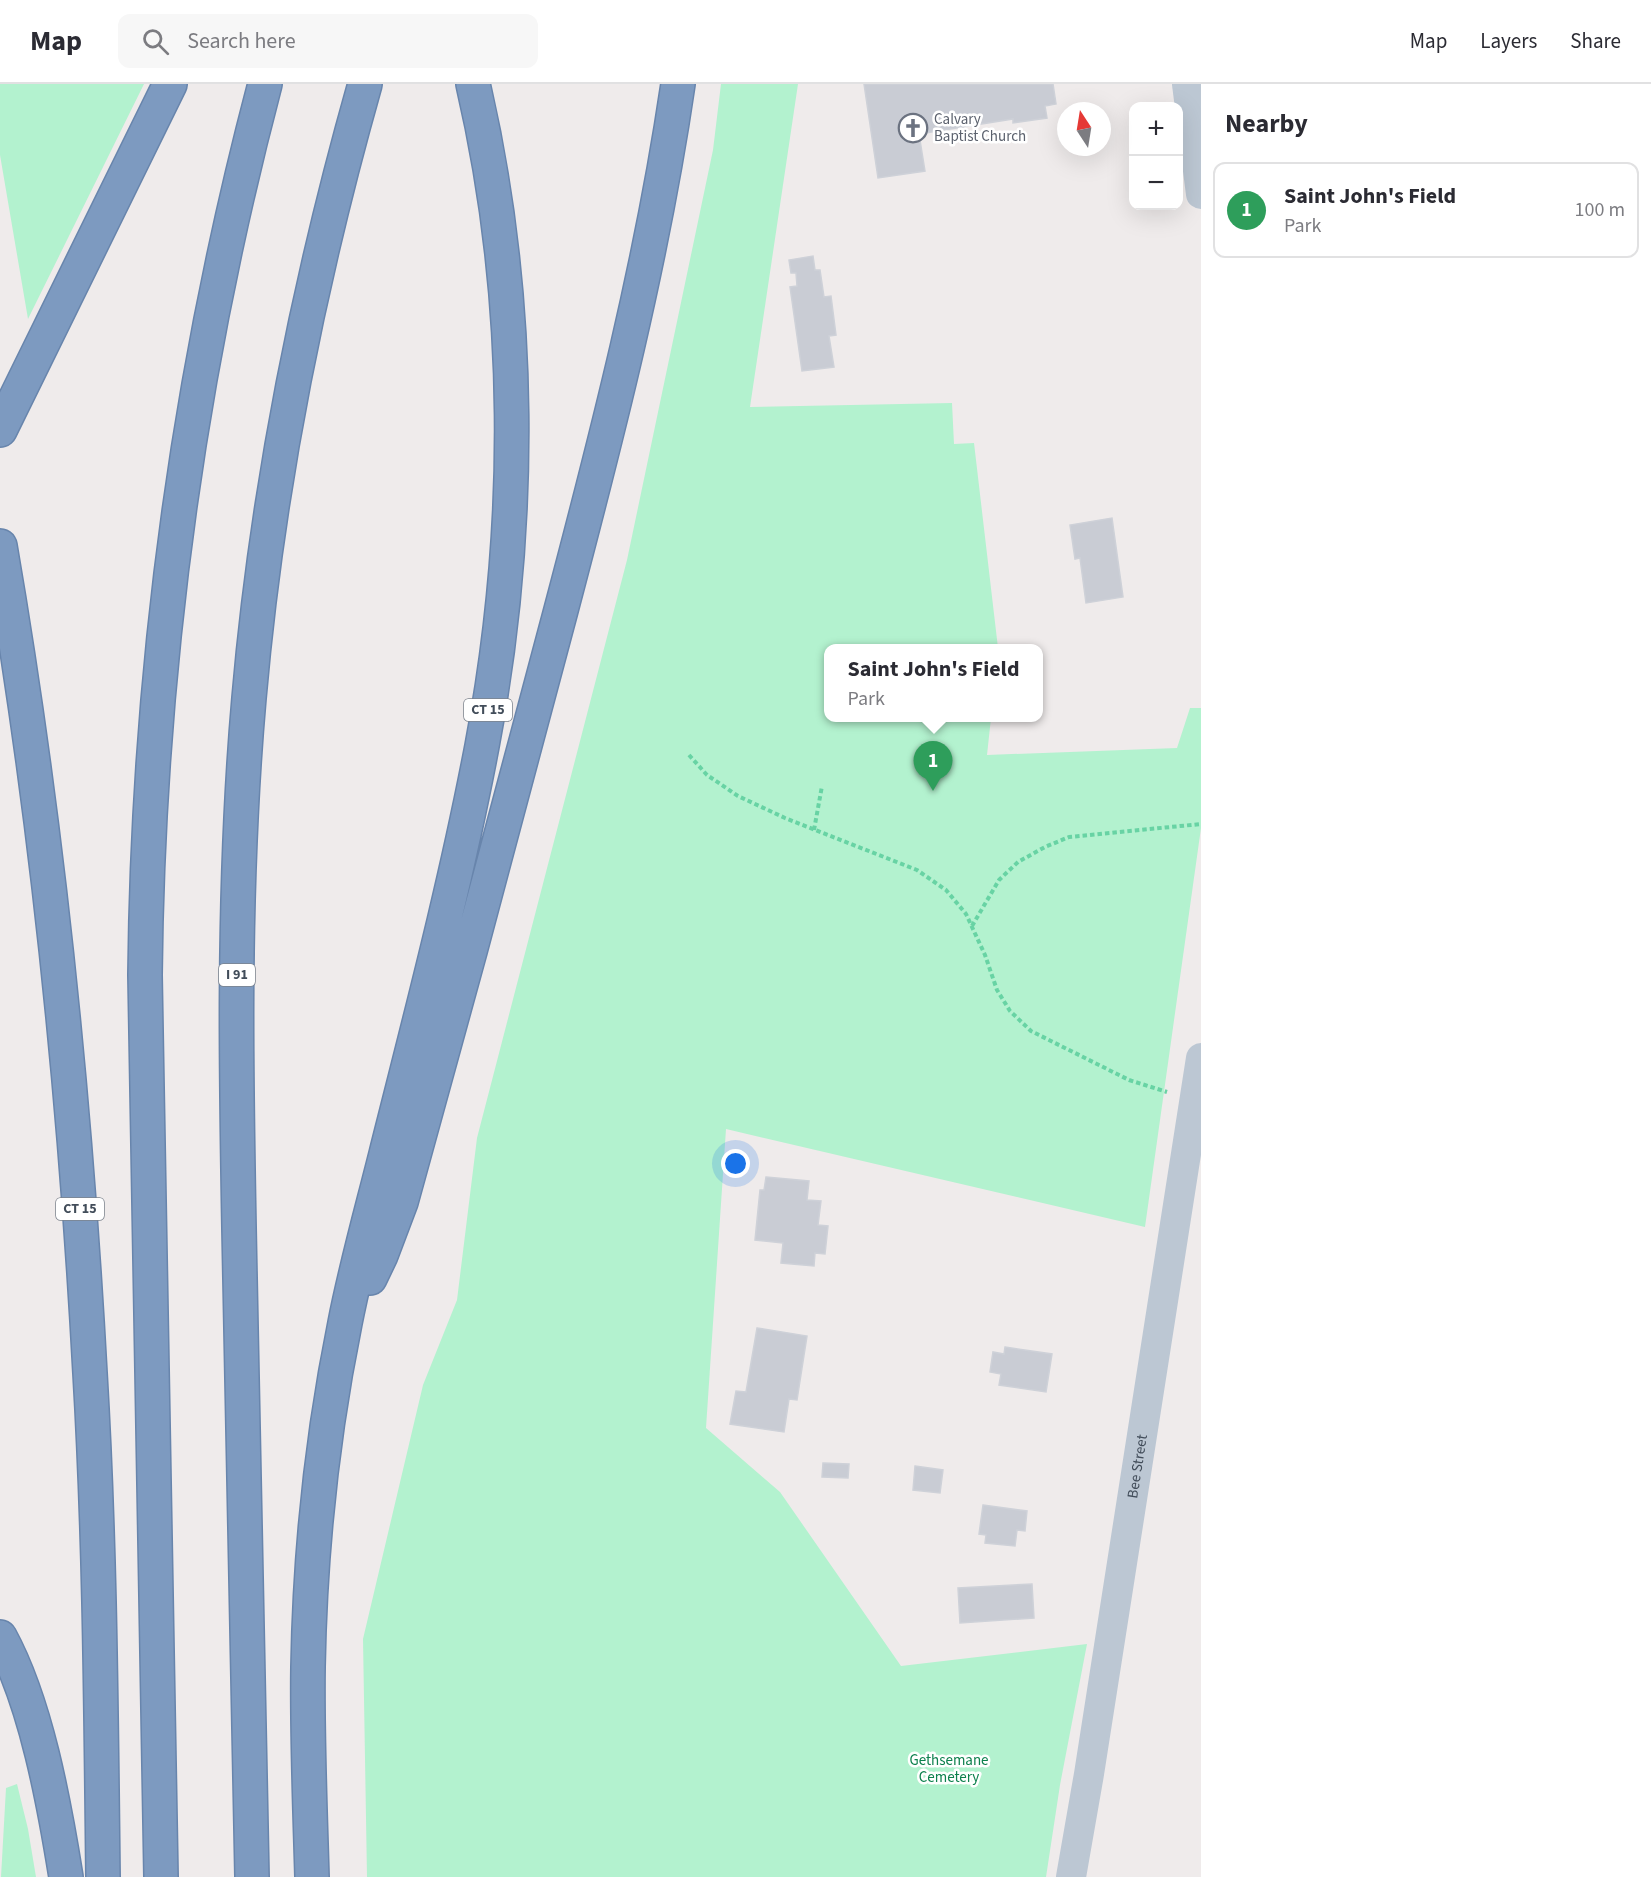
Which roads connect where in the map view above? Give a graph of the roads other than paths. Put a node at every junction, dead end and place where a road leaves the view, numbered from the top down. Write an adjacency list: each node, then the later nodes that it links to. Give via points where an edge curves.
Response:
1 (170, 84): 8 (highway)
2 (265, 84): 15 (highway, via 224,251 194,404 177,517 151,777 144,975)
3 (364, 84): 16 (highway, I 91, via 305,320 278,472 249,696 238,848 236,1001)
4 (473, 84): 11 (highway, CT 15, via 501,240 506,296 511,448 505,585 492,688 470,808)
5 (678, 84): 11 (highway, via 656,214 618,388 492,875 392,1230)
6 (1187, 84): 7 (street)
7 (1201, 194)
8 (0, 430)
9 (0, 546): 14 (highway, CT 15, via 43,842 78,1185 96,1492)
10 (1201, 1058): 18 (street, Bee Street)
11 (345, 1324): 17 (highway, CT 15, via 322,1468 313,1558 308,1666)
12 (0, 1636): 13 (highway, via 21,1683 36,1734)
13 (66, 1877)
14 (104, 1877)
15 (161, 1877)
16 (252, 1877)
17 (312, 1877)
18 (1071, 1877)

